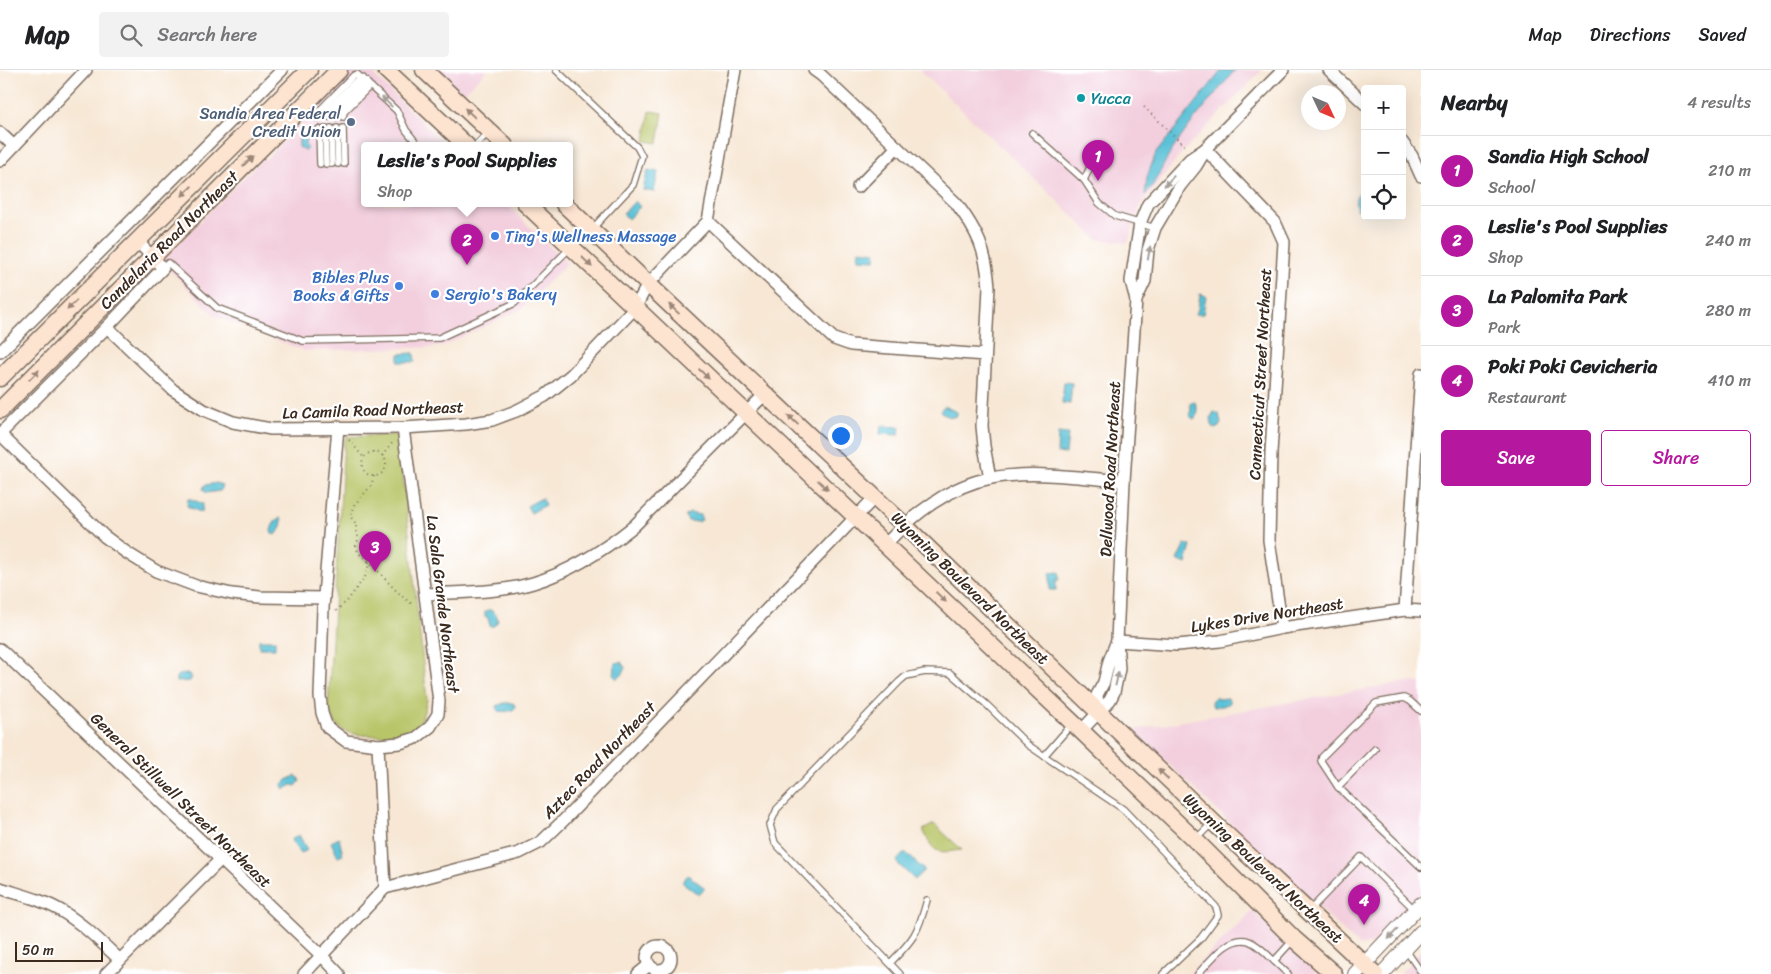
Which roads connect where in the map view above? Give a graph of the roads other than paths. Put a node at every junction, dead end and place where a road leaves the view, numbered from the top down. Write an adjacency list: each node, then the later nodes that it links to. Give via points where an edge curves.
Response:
1 (86, 70): 22 (street)
2 (282, 70): 45 (street)
3 (309, 70): 38 (main road, Candelaria Road Northeast, one-way to 38)
4 (339, 70): 40 (main road, Candelaria Road Northeast, one-way to 4)
5 (386, 70): 19 (main road)
6 (424, 70): 15 (main road, one-way to 6)
7 (556, 70): 37 (lane, via 637,147 642,156 634,185)
8 (735, 70): 34 (street)
9 (814, 70): 23 (street)
10 (1283, 70): 25 (street, Dellwood Road Northeast)
11 (1329, 70): 13 (street)
12 (367, 82): 12 (lane, via 338,112 330,117 325,112 359,78); 18 (lane, one-way to 12, via 399,114)
13 (1361, 100)
14 (331, 128): 28 (lane); 28 (lane); 28 (lane)
15 (490, 132): 20 (lane); 21 (main road)
16 (1032, 132): 30 (lane)
17 (0, 133): 22 (street)
18 (415, 141)
19 (464, 142)
20 (479, 142)
21 (501, 142)
22 (14, 146): 26 (street)
23 (897, 147): 31 (street); 46 (street, via 956,203 982,244 989,288)
24 (1406, 148): 29 (street)
25 (1205, 149): 35 (street, Dellwood Road Northeast, one-way to 35, via 1190,159 1148,204); 36 (street, Dellwood Road Northeast); 65 (street, Connecticut Street Northeast, via 1275,222 1284,242 1270,453 1269,540)
26 (0, 161)
27 (1092, 163): 30 (lane)
28 (332, 164)
29 (1421, 176)
30 (1084, 180): 35 (lane, via 1099,203 1115,216)
31 (858, 187)
32 (529, 207): 39 (main road, Wyoming Boulevard Northeast)
33 (567, 207): 37 (main road, Wyoming Boulevard Northeast)
34 (708, 221): 41 (street, La Camila Road Northeast); 46 (street, via 834,339 851,346)
35 (1140, 223): 36 (lane); 42 (street, Dellwood Road Northeast, via 1131,281)
36 (1155, 228): 42 (street, Dellwood Road Northeast, one-way to 36, via 1145,282 1148,250)
37 (591, 230): 41 (main road, Wyoming Boulevard Northeast)
38 (137, 240): 40 (street); 48 (main road, Candelaria Road Northeast, one-way to 48)
39 (571, 247): 40 (lane, via 515,303 439,338 303,341 217,308 168,262); 43 (main road, Wyoming Boulevard Northeast, one-way to 43)
40 (158, 262): 44 (street); 50 (main road, Candelaria Road Northeast, one-way to 40)
41 (648, 284): 43 (street, La Camila Road Northeast); 49 (main road, Wyoming Boulevard Northeast, one-way to 41)
42 (1136, 300): 56 (street, Dellwood Road Northeast)
43 (635, 308): 51 (main road, Wyoming Boulevard Northeast, one-way to 51); 53 (street, La Camila Road Northeast, via 572,375 545,396 492,420)
44 (107, 327): 52 (street, La Camila Road Northeast, via 173,390 204,410 233,422 271,429); 54 (street)
45 (0, 352)
46 (985, 355): 55 (street, via 982,426)
47 (1421, 374): 63 (street)
48 (0, 378)
49 (765, 394): 51 (street); 57 (main road, Wyoming Boulevard Northeast, one-way to 49)
50 (0, 410)
51 (746, 413): 58 (main road, Wyoming Boulevard Northeast, one-way to 58); 61 (street, via 634,526 612,544 563,572 532,583 492,590)
52 (338, 427): 53 (street, La Camila Road Northeast); 62 (street, La Sala Grande Northeast)
53 (400, 433): 61 (street, La Sala Grande Northeast)
54 (0, 434): 62 (street, via 104,536 156,571 196,586 232,594)
55 (990, 478): 56 (street, via 1032,475); 59 (street, via 967,485 943,498)
56 (1124, 481): 66 (street, Dellwood Road Northeast)
57 (875, 497): 58 (street, Aztec Road Northeast); 59 (main road, Wyoming Boulevard Northeast)
58 (856, 516): 60 (main road, Wyoming Boulevard Northeast); 80 (street, Aztec Road Northeast, via 541,842 519,853)
59 (904, 525): 60 (street); 69 (main road, Wyoming Boulevard Northeast)
60 (886, 544): 70 (main road, Wyoming Boulevard Northeast, one-way to 70)
61 (426, 594): 71 (street, La Sala Grande Northeast, via 438,714 430,727 416,738)
62 (324, 598): 71 (street, La Sala Grande Northeast, via 322,713 327,726 346,741)
63 (1405, 610): 64 (street, Lykes Drive Northeast); 65 (street, Lykes Drive Northeast)
64 (1421, 611)
65 (1282, 628): 66 (street, Lykes Drive Northeast, via 1220,641 1177,645)
66 (1117, 641): 69 (street, Dellwood Road Northeast, via 1097,695)
67 (0, 650): 77 (street, General Stillwell Street Northeast)
68 (1421, 711): 74 (lane, via 1404,698 1376,703 1322,756 1321,761)
69 (1099, 713): 70 (street); 75 (main road, Wyoming Boulevard Northeast, one-way to 69)
70 (1077, 727): 73 (lane); 76 (main road, Wyoming Boulevard Northeast)
71 (378, 745): 80 (street)
72 (1375, 749): 74 (lane)
73 (1044, 756): 90 (lane, via 950,673 925,672 906,676 899,682 778,809 770,824 775,843); 100 (lane, via 1123,809 1216,907 1218,915 1201,938)
74 (1338, 786): 78 (lane)
75 (1212, 822): 76 (lane); 83 (main road, Wyoming Boulevard Northeast)
76 (1195, 840): 85 (main road, Wyoming Boulevard Northeast)
77 (220, 860): 87 (street, General Stillwell Street Northeast); 88 (street)
78 (1421, 867)
79 (0, 888): 88 (street, via 62,911)
80 (385, 888): 87 (street)
81 (927, 900): 90 (lane, via 910,943)
82 (1418, 907): 83 (lane, via 1361,857); 93 (street, one-way to 93)
83 (1309, 912): 93 (main road, Wyoming Boulevard Northeast)
84 (1421, 932): 86 (street)
85 (1294, 939): 89 (lane); 103 (main road, Wyoming Boulevard Northeast)
86 (1405, 949): 94 (lane); 104 (street)
87 (322, 956): 96 (street); 97 (street, General Stillwell Street Northeast)
88 (120, 960): 95 (street)
89 (1274, 961): 101 (lane, via 1250,942 1236,941 1228,944); 102 (lane)
90 (890, 963): 99 (lane)
91 (649, 965): 92 (street, via 658,970); 92 (street, via 649,951 660,945 670,952); 98 (street)
92 (673, 970)
93 (1365, 970)
94 (1421, 972)
95 (106, 974)
96 (304, 974)
97 (339, 974)
98 (638, 974)
99 (900, 974)
100 (1163, 974)
101 (1198, 974)
102 (1288, 974)
103 (1334, 974)
104 (1382, 974)

